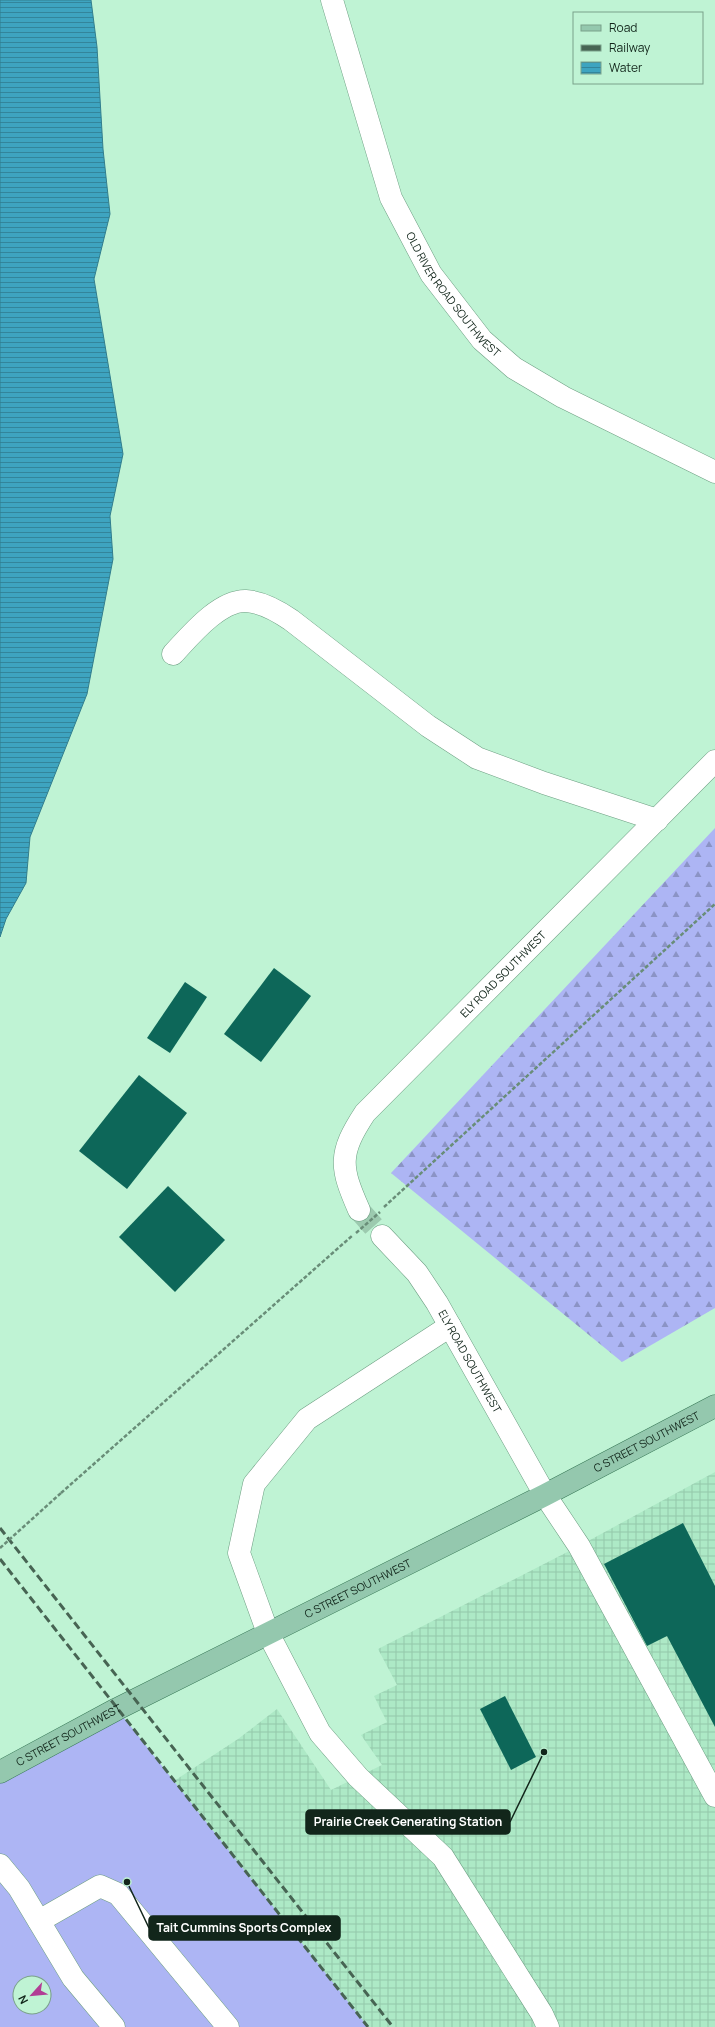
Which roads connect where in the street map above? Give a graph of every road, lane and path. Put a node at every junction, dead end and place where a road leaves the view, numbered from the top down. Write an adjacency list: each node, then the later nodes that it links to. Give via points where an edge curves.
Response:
1 (332, 0): 2 (street, OLD RIVER ROAD SOUTHWEST, via 391,198 431,274 482,340 514,368 563,397)
2 (715, 472)
3 (173, 654): 5 (street, via 207,617 237,602 246,601 272,608 428,726 477,758)
4 (715, 761): 5 (street, ELY ROAD SOUTHWEST)
5 (657, 820): 7 (street, ELY ROAD SOUTHWEST, via 366,1113 354,1130 343,1168 348,1187)
6 (715, 904): 7 (path)
7 (369, 1211): 12 (path, bridge, via 356,1233)
8 (382, 1236): 9 (street, ELY ROAD SOUTHWEST, via 418,1273)
9 (450, 1326): 11 (street, ELY ROAD SOUTHWEST); 13 (street, via 307,1419 254,1484 239,1553)
10 (715, 1406): 11 (main road, C STREET SOUTHWEST)
11 (545, 1496): 13 (main road, C STREET SOUTHWEST); 15 (street, ELY ROAD SOUTHWEST, via 579,1546)
12 (0, 1548)
13 (268, 1633): 14 (main road, C STREET SOUTHWEST, via 117,1709); 20 (street, via 320,1733 358,1777 443,1858)
14 (0, 1772)
15 (715, 1796)
16 (0, 1865): 17 (street, via 19,1888)
17 (39, 1921): 18 (street, via 73,1978); 19 (street, via 100,1886 118,1894)
18 (114, 2027)
19 (228, 2027)
20 (548, 2027)

